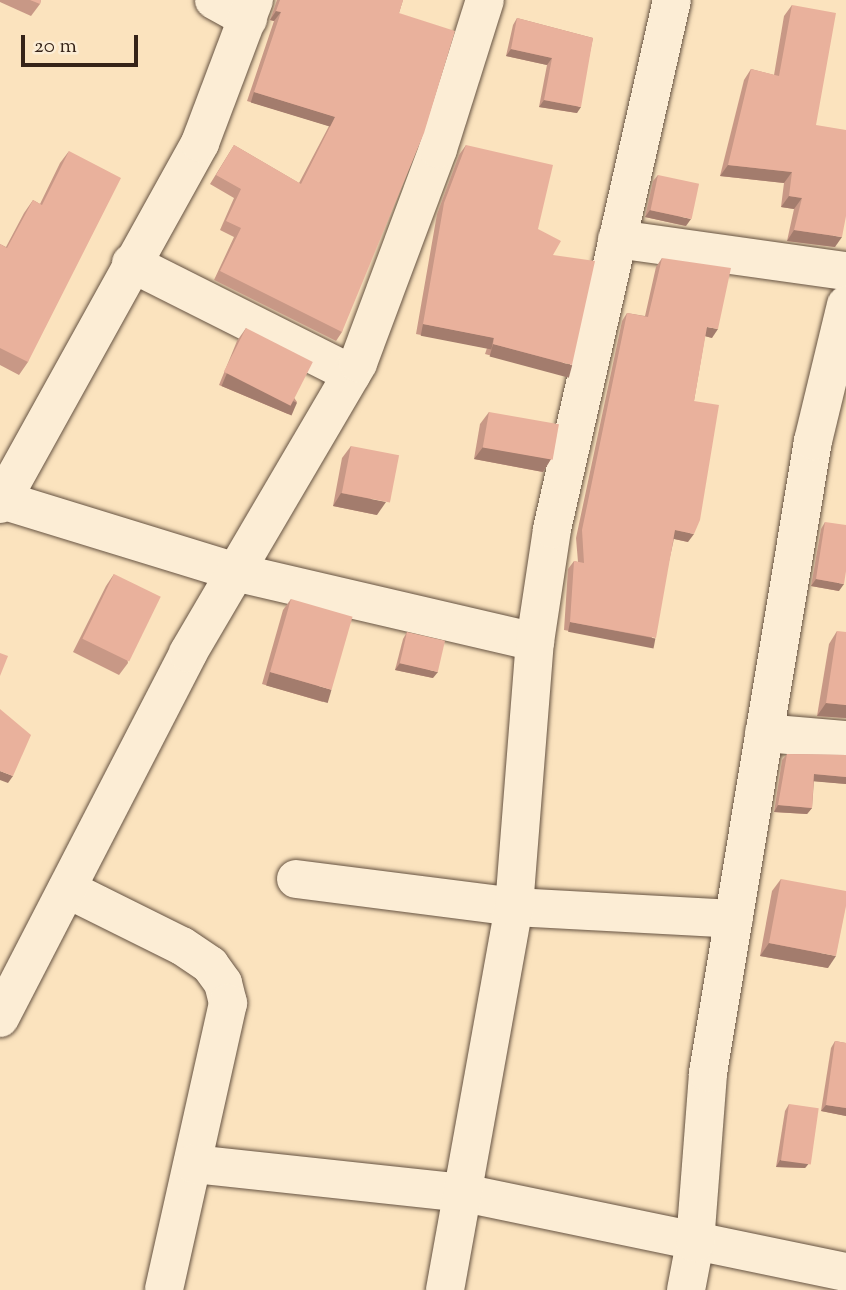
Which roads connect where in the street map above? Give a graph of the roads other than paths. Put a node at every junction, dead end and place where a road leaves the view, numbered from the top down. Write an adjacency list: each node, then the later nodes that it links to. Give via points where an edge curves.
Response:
1 (214, 0): 4 (street)
2 (485, 0): 9 (street, via 438,149)
3 (672, 0): 5 (street)
4 (251, 9): 6 (street, via 200,143)
5 (617, 239): 7 (street); 12 (street, via 552,529)
6 (131, 263): 9 (street); 10 (street)
7 (846, 271)
8 (846, 305): 13 (street, via 813,441)
9 (352, 374): 11 (street)
10 (5, 483): 11 (street)
11 (239, 573): 12 (street); 16 (street, via 188,653)
12 (535, 642): 17 (street)
13 (764, 733): 14 (street); 18 (street)
14 (846, 740)
15 (296, 879): 17 (street)
16 (67, 889): 19 (street); 20 (street, via 183,946 210,965 223,983 228,1003)
17 (514, 907): 18 (street); 21 (street)
18 (734, 919): 22 (street, via 708,1073)
19 (0, 1018)
20 (193, 1164): 21 (street); 24 (street)
21 (464, 1193): 22 (street); 25 (street)
22 (695, 1243): 23 (street); 26 (street)
23 (842, 1278)
24 (164, 1290)
25 (445, 1290)
26 (686, 1290)

